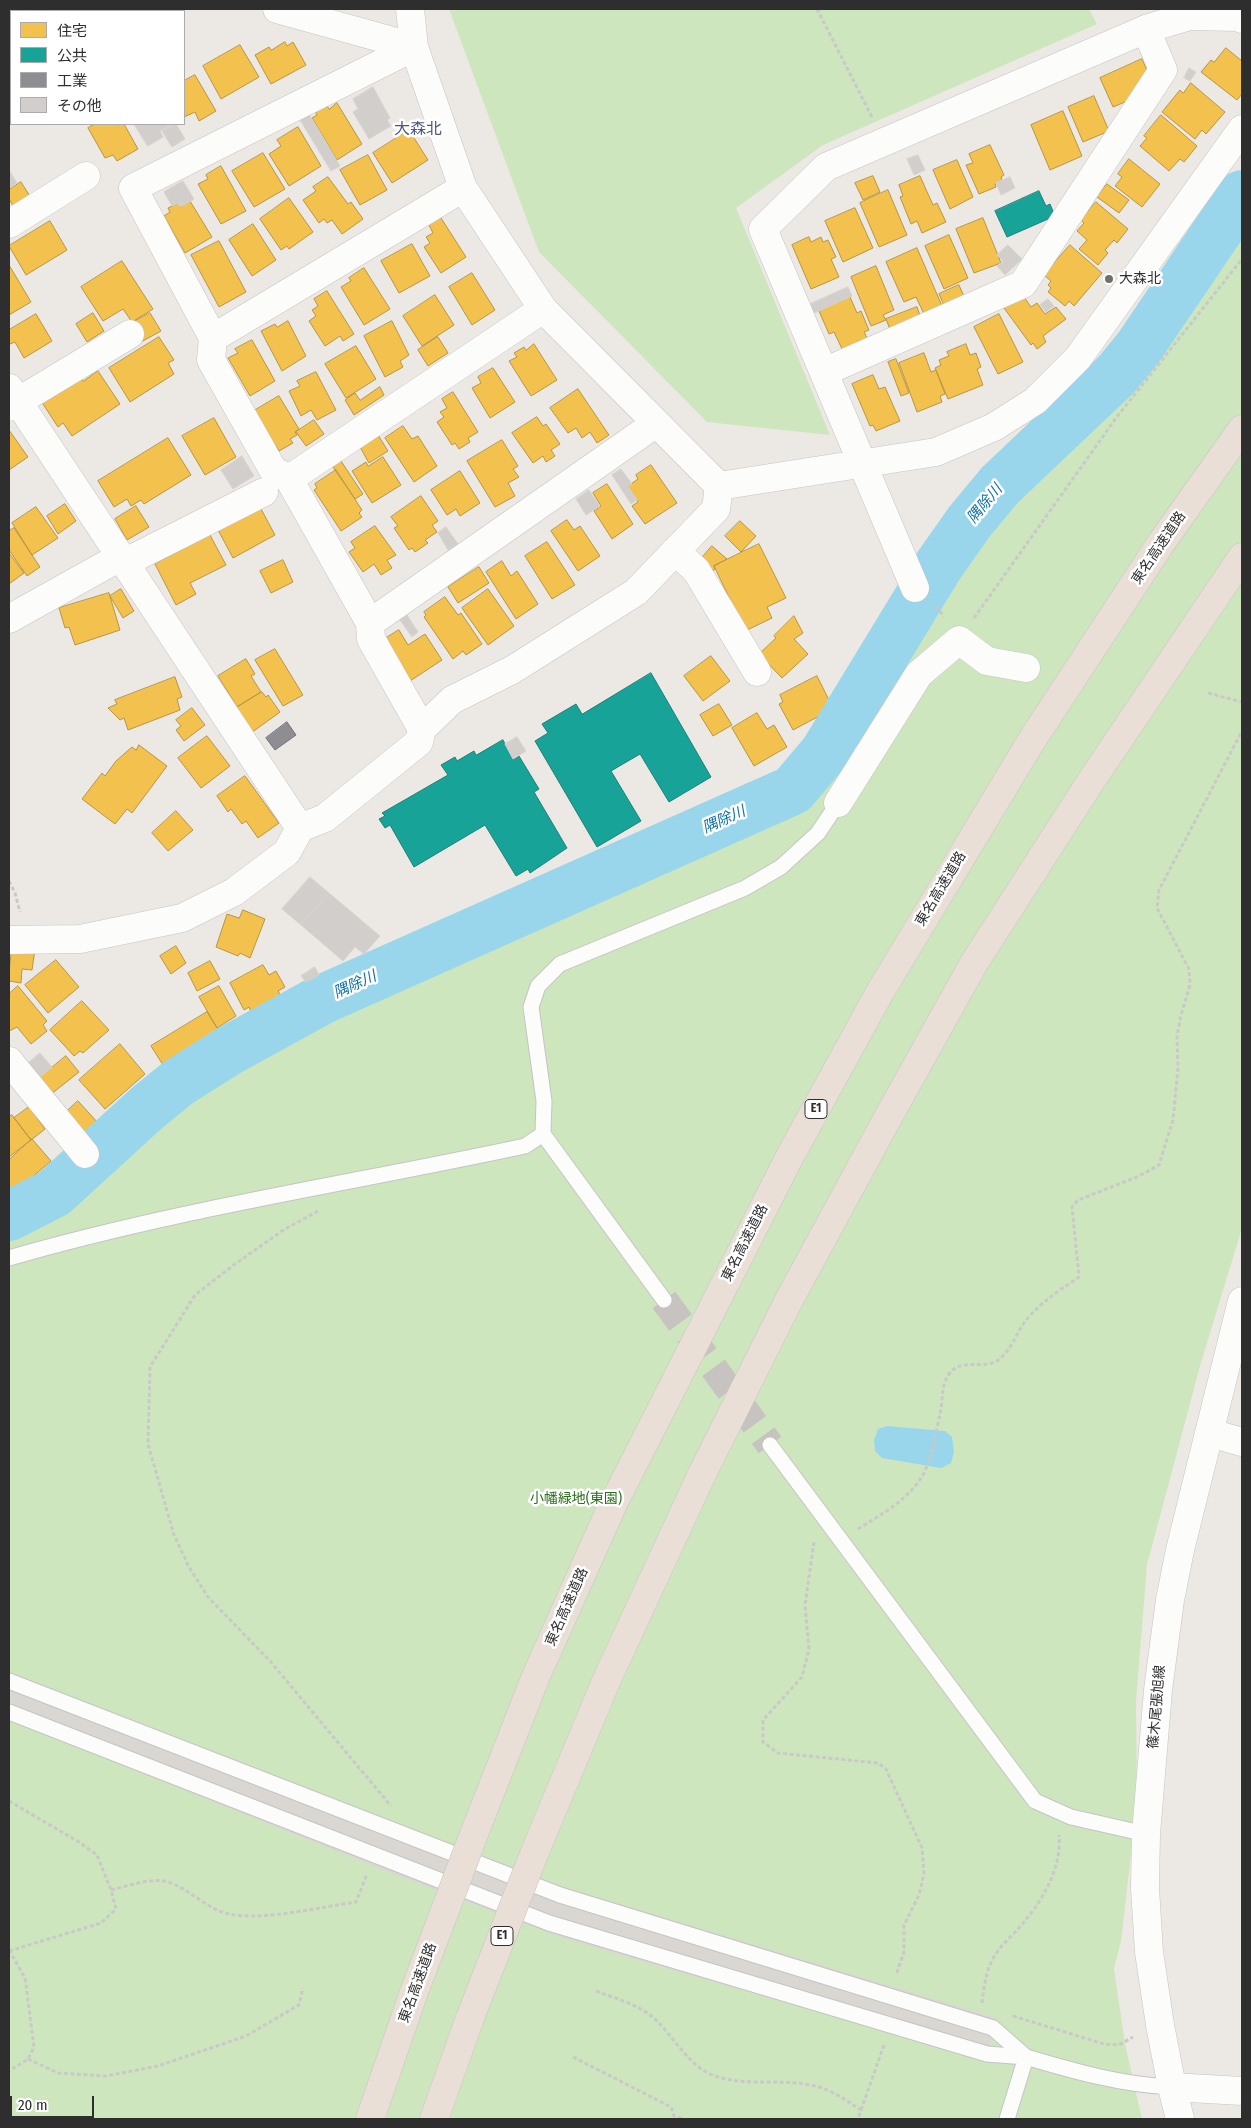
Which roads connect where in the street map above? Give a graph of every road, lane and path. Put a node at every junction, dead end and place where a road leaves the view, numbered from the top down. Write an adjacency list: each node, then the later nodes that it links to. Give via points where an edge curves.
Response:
1 (277, 9): 6 (street)
2 (410, 9): 6 (street)
3 (817, 9): 8 (path)
4 (1242, 19): 5 (street, via 1189,16)
5 (1146, 30): 8 (street); 16 (street, via 1163,70 1022,284)
6 (414, 47): 10 (street); 15 (street, via 133,188)
7 (1242, 129): 20 (street, via 1078,358 1035,401 994,427 936,452)
8 (884, 142): 16 (street, via 826,167 763,229)
9 (86, 176): 11 (street)
10 (463, 188): 13 (street); 15 (street)
11 (9, 224)
12 (1242, 259): 30 (path, via 1116,418)
13 (543, 309): 18 (street); 21 (street)
14 (130, 334): 17 (street)
15 (213, 338): 21 (street, via 211,360 273,470)
16 (824, 372): 20 (street)
17 (12, 398): 26 (street)
18 (655, 424): 22 (street); 29 (street)
19 (1242, 429): 77 (highway, 東名高速道路 / E1, bridge, via 1162,543 1030,743 880,992 790,1156 613,1504 536,1676 414,1992)
20 (861, 463): 22 (street); 27 (street)
21 (289, 479): 29 (street)
22 (719, 486): 24 (street, via 716,509)
23 (264, 492): 26 (street)
24 (675, 551): 32 (street, via 696,570); 35 (street, via 636,592 512,670 452,700)
25 (1242, 557): 61 (highway, E1, bridge, via 1091,781 980,955 789,1300 702,1474 607,1679)
26 (122, 560): 28 (street); 38 (street)
27 (925, 596): 30 (path)
28 (9, 619)
29 (370, 623): 35 (street, via 371,639)
30 (959, 640): 31 (street, via 987,661); 37 (street, via 919,674)
31 (1026, 668)
32 (757, 672)
33 (1208, 693): 34 (path)
34 (1242, 702)
35 (422, 729): 38 (street, via 419,742 412,748 325,818)
36 (1242, 732): 52 (path, via 1159,890 1157,908 1189,969 1190,986 1177,1036 1178,1068 1173,1120 1159,1165 1078,1200 1072,1207 1079,1277 1040,1305 1000,1358 989,1365 961,1365 950,1372 944,1382 938,1425 924,1472 897,1503)
37 (838, 804): 41 (lane, via 818,833 781,867 745,888 560,964 538,986 531,1007 544,1101)
38 (300, 828): 39 (street, via 287,852 234,892 182,918 80,939)
39 (9, 940)
40 (9, 1061): 42 (street)
41 (543, 1134): 43 (lane, via 525,1146); 45 (lane)
42 (85, 1154)
43 (346, 1182): 44 (lane, via 76,1238); 56 (path, via 329,1205 285,1229 196,1296 150,1368 148,1444 174,1535 208,1597 270,1661 395,1811)
44 (9, 1258)
45 (664, 1300)
46 (1242, 1302): 47 (street, 篠木尾張旭線)
47 (1237, 1340): 48 (street, 篠木尾張旭線)
48 (1210, 1433): 49 (street); 58 (street, 篠木尾張旭線, via 1170,1600 1158,1690)
49 (1242, 1442)
50 (770, 1445): 51 (lane)
51 (822, 1515): 52 (lane); 63 (path, via 811,1551 805,1605 810,1649 802,1677 763,1720 763,1742 778,1753 878,1763 886,1769 922,1848 924,1874 920,1895 904,1925 904,1952)
52 (841, 1540): 57 (lane, via 1035,1800)
53 (9, 1681): 71 (lane, via 560,1895 993,2028)
54 (9, 1712): 61 (lane)
55 (9, 1801): 60 (path, via 97,1855)
56 (386, 1809)
57 (1056, 1812): 58 (lane); 66 (path, via 1059,1841 1056,1868 1049,1887 996,1953 987,1970 982,2006)
58 (1146, 1834): 74 (street, 篠木尾張旭線, via 1149,1952)
59 (368, 1871): 60 (path, via 356,1902 267,1915 229,1914 167,1881)
60 (111, 1890): 62 (path, via 116,1908 101,1923)
61 (513, 1909): 68 (lane, via 549,1923); 78 (highway, E1, bridge)
62 (9, 1950): 72 (path, via 26,1978 34,2047)
63 (894, 1980)
64 (303, 1988): 72 (path, via 299,2005 246,2036 158,2066 106,2076 58,2073)
65 (596, 1991): 76 (path, via 641,2008 707,2073 734,2081 810,2084 831,2091)
66 (973, 2003)
67 (1010, 2014): 69 (path, via 1104,2044 1119,2044 1132,2038)
68 (891, 2026): 71 (lane, via 987,2054); 76 (path)
69 (1134, 2033)
70 (573, 2057): 79 (path, via 670,2106 674,2116)
71 (1026, 2057): 74 (lane, via 1110,2079); 81 (lane)
72 (28, 2059): 73 (path)
73 (9, 2071)
74 (1172, 2087): 75 (street); 82 (street, 篠木尾張旭線)
75 (1242, 2092)
76 (862, 2110): 80 (path)
77 (370, 2119)
78 (434, 2119)
79 (683, 2119)
80 (858, 2119)
81 (1007, 2119)
82 (1180, 2119)

